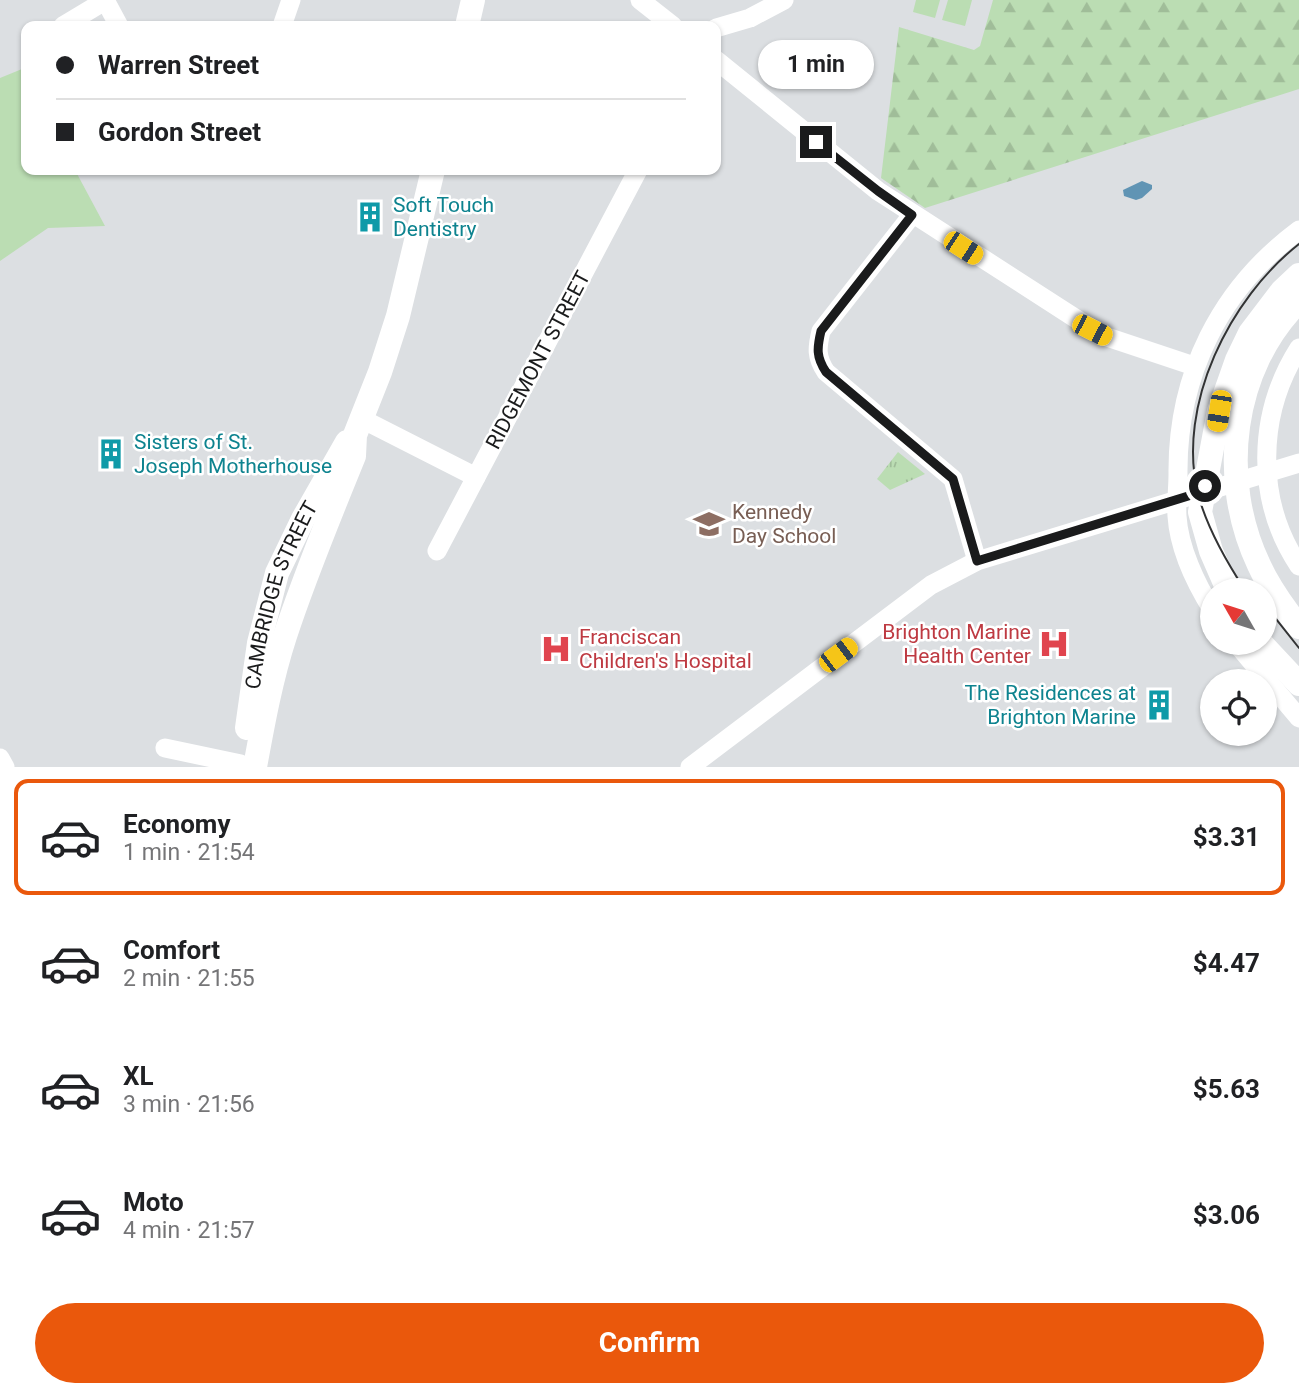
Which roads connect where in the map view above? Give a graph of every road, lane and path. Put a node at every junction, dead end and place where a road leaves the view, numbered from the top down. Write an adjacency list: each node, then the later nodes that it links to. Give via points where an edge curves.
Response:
1 (106, 0): 6 (street); 7 (street)
2 (291, 0): 8 (street)
3 (473, 0): 9 (main road)
4 (640, 0): 10 (street)
5 (784, 0): 11 (street)
6 (71, 21)
7 (116, 21)
8 (284, 21)
9 (468, 21)
10 (667, 21)
11 (721, 27)
12 (721, 64): 15 (street)
13 (432, 175): 21 (main road, CAMBRIDGE STREET, via 398,316)
14 (635, 175): 24 (street, RIDGEMONT STREET)
15 (912, 215): 20 (street, via 1092,330); 29 (street, via 821,331 819,362 953,479)
16 (1299, 230): 20 (street, via 1239,289 1213,325)
17 (1299, 275): 26 (main road, via 1265,310 1237,360 1219,411)
18 (1299, 300): 25 (main road, via 1268,341 1245,390 1238,419)
19 (1299, 348): 23 (street, via 1280,384 1269,420)
20 (1194, 366): 27 (street, via 1179,439)
21 (358, 427): 24 (street); 40 (main road, CAMBRIDGE STREET, via 354,456 303,583)
22 (1299, 463): 23 (street)
23 (1267, 472): 25 (street); 30 (street, via 1281,532)
24 (476, 477): 28 (street, RIDGEMONT STREET)
25 (1236, 481): 26 (street); 33 (main road, via 1258,564)
26 (1204, 491): 27 (street); 31 (main road, via 1202,523)
27 (1177, 499): 29 (street); 32 (street, via 1177,522)
28 (437, 551)
29 (977, 561): 42 (street, via 932,585)
30 (1299, 566)
31 (1223, 578)
32 (1200, 587)
33 (1299, 628)
34 (1246, 655): 37 (street)
35 (1272, 655): 36 (main road)
36 (1299, 684)
37 (1299, 718)
38 (165, 748): 40 (street)
39 (0, 758): 41 (street)
40 (246, 766)
41 (5, 767)
42 (690, 767)

